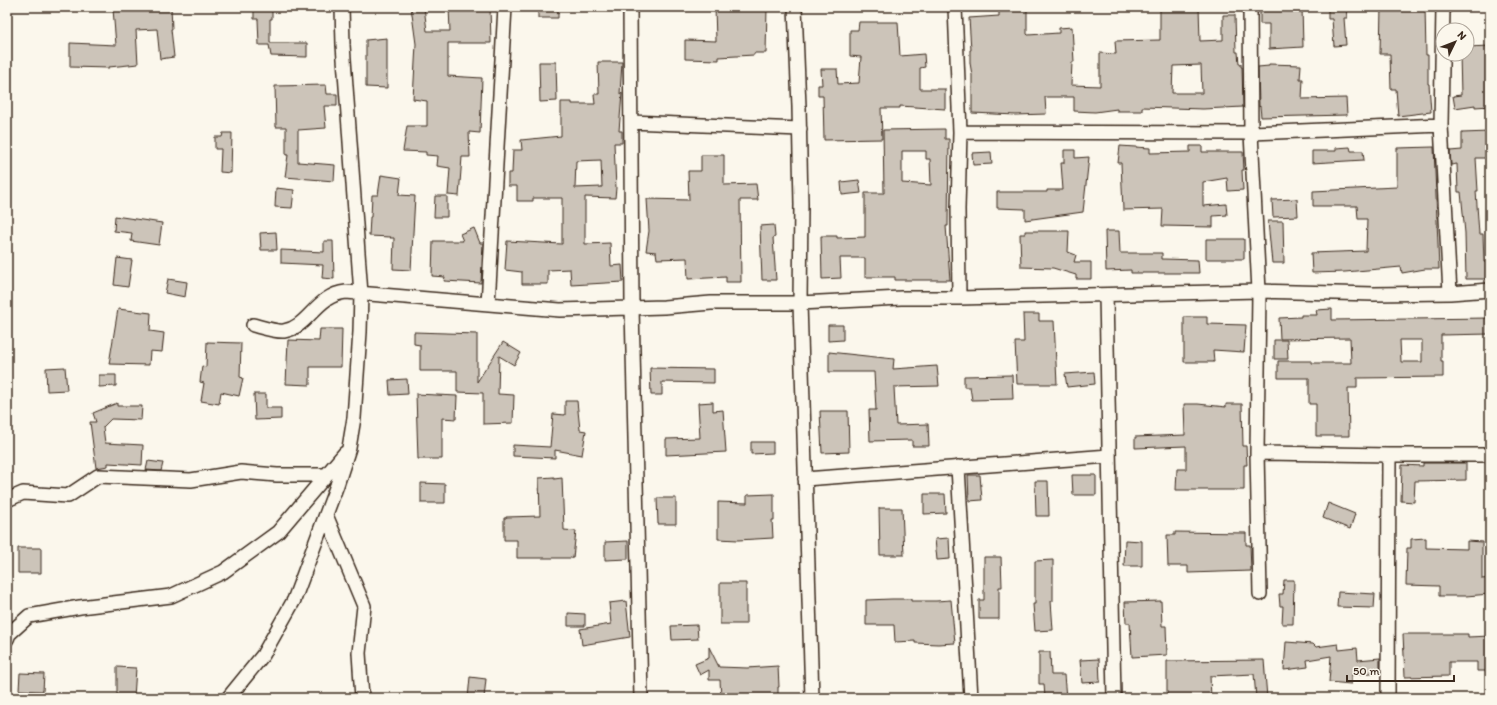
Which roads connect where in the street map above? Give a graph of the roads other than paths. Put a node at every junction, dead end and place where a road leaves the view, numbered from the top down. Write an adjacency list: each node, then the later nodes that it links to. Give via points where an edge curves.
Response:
1 (342, 7): 16 (street)
2 (505, 7): 20 (street)
3 (630, 7): 8 (street)
4 (794, 7): 10 (street)
5 (955, 7): 11 (street)
6 (1250, 7): 12 (street)
7 (1443, 7): 9 (street)
8 (631, 122): 10 (street); 21 (street)
9 (1442, 125): 12 (street); 15 (street)
10 (800, 129): 19 (street)
11 (960, 132): 12 (street); 18 (street)
12 (1251, 133): 14 (street)
13 (1490, 290): 15 (street)
14 (1259, 292): 15 (street); 17 (street); 24 (street)
15 (1450, 293)
16 (361, 294): 20 (street); 22 (street, via 346,292 331,295 300,323 283,332); 23 (street, via 354,418)
17 (1106, 295): 18 (street); 27 (street)
18 (959, 298): 19 (street)
19 (800, 303): 21 (street, via 711,303); 30 (street)
20 (488, 304): 21 (street, via 560,310)
21 (632, 307): 37 (street)
22 (253, 325)
23 (349, 448): 29 (street); 32 (street)
24 (1256, 452): 25 (street); 33 (street)
25 (1389, 455): 26 (street); 41 (street)
26 (1490, 455)
27 (1109, 456): 28 (street); 40 (street)
28 (958, 467): 30 (street); 39 (street)
29 (326, 475): 31 (street, via 241,472 191,480 98,476 68,496 23,493); 34 (street, via 278,532 223,572 171,596 29,616 8,634)
30 (805, 479): 38 (street)
31 (7, 500)
32 (326, 515): 35 (street, via 294,600 263,655); 36 (street, via 364,606 359,653)
33 (1260, 594)
34 (7, 639)
35 (228, 698)
36 (362, 698)
37 (640, 698)
38 (812, 698)
39 (972, 698)
40 (1114, 698)
41 (1388, 698)

